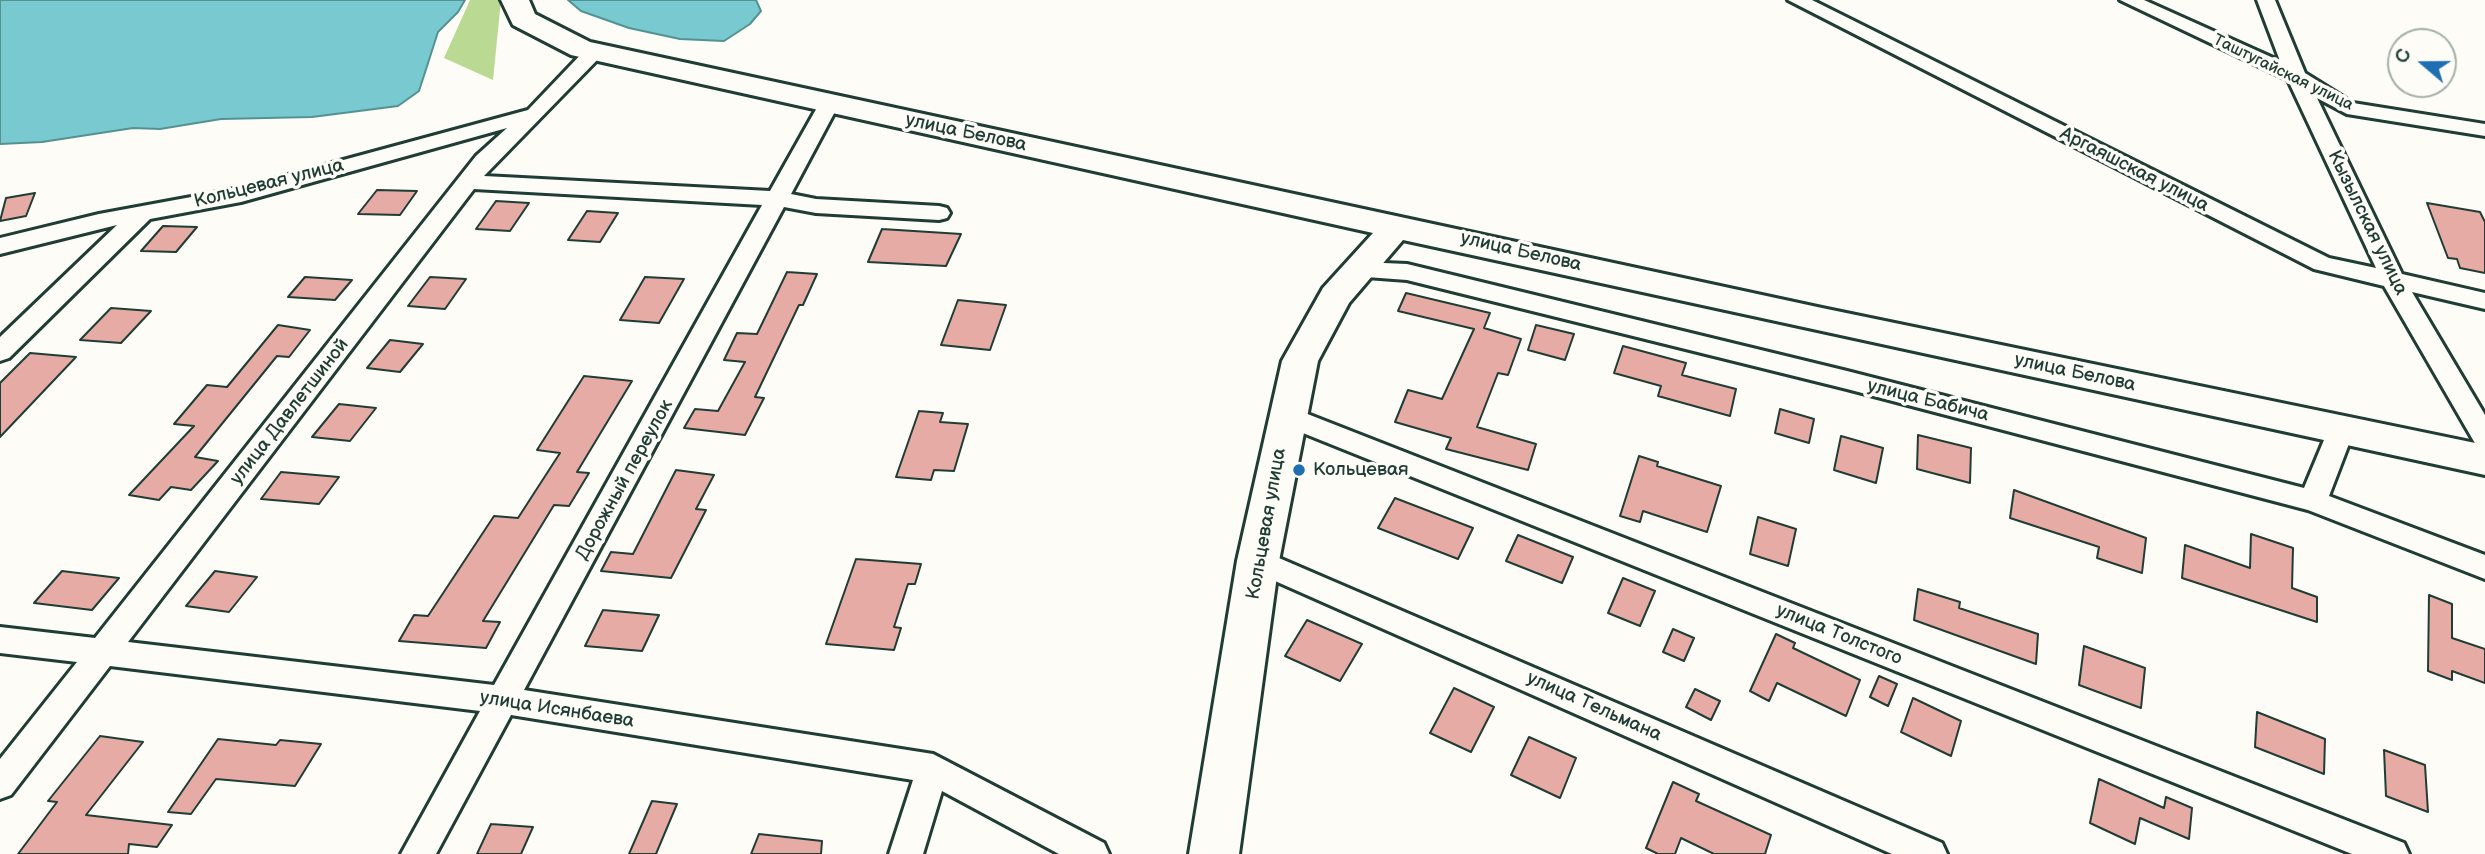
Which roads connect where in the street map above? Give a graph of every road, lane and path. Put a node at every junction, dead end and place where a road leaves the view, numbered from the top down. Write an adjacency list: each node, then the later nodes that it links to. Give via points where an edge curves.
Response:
1 (515, 0): 5 (main road, улица Белова, via 523,19)
2 (1797, 0): 17 (street, Аргаяшская улица, via 2322,264)
3 (2129, 0): 6 (street, Таштугайская улица)
4 (2266, 0): 6 (street, Кызылская улица)
5 (594, 52): 7 (main road, улица Белова); 8 (street, улица Давлетшиной)
6 (2296, 76): 9 (street, Таштугайская улица, via 2347,108); 17 (street, Кызылская улица)
7 (830, 104): 11 (street, Дорожный переулок); 14 (main road, улица Белова)
8 (535, 114): 10 (street, улица Давлетшиной); 12 (street, Кольцевая улица, via 241,195)
9 (2485, 130)
10 (468, 182): 11 (street); 28 (street, улица Давлетшиной)
11 (779, 199): 13 (street, via 816,206); 29 (street, Дорожный переулок)
12 (143, 213): 15 (street, Кольцевая улица); 19 (street)
13 (939, 213)
14 (1397, 225): 16 (main road, Кольцевая улица); 21 (main road, улица Белова, via 1822,320)
15 (0, 246)
16 (1361, 271): 20 (main road, Кольцевая улица, via 1335,296 1300,361); 24 (street, улица Бабича, via 1407,272)
17 (2394, 282): 18 (street, Аргаяшская улица); 22 (street, Кызылская улица)
18 (2485, 301)
19 (0, 352)
20 (1287, 416): 25 (main road, Кольцевая улица); 37 (street, улица Толстого)
21 (2342, 428): 23 (main road, улица Белова); 24 (street)
22 (2485, 438)
23 (2485, 460)
24 (2313, 501): 26 (street, улица Бабича)
25 (1258, 561): 35 (main road, Кольцевая улица); 36 (street, улица Тельмана)
26 (2485, 568)
27 (0, 640): 28 (street, улица Исянбаева)
28 (104, 653): 29 (street, улица Исянбаева); 31 (street, улица Давлетшиной)
29 (504, 700): 30 (street, улица Исянбаева); 32 (street, Дорожный переулок)
30 (933, 769): 33 (street); 34 (street, улица Исянбаева)
31 (0, 784)
32 (418, 854)
33 (906, 854)
34 (1092, 854)
35 (1214, 854)
36 (1930, 854)
37 (2392, 854)

